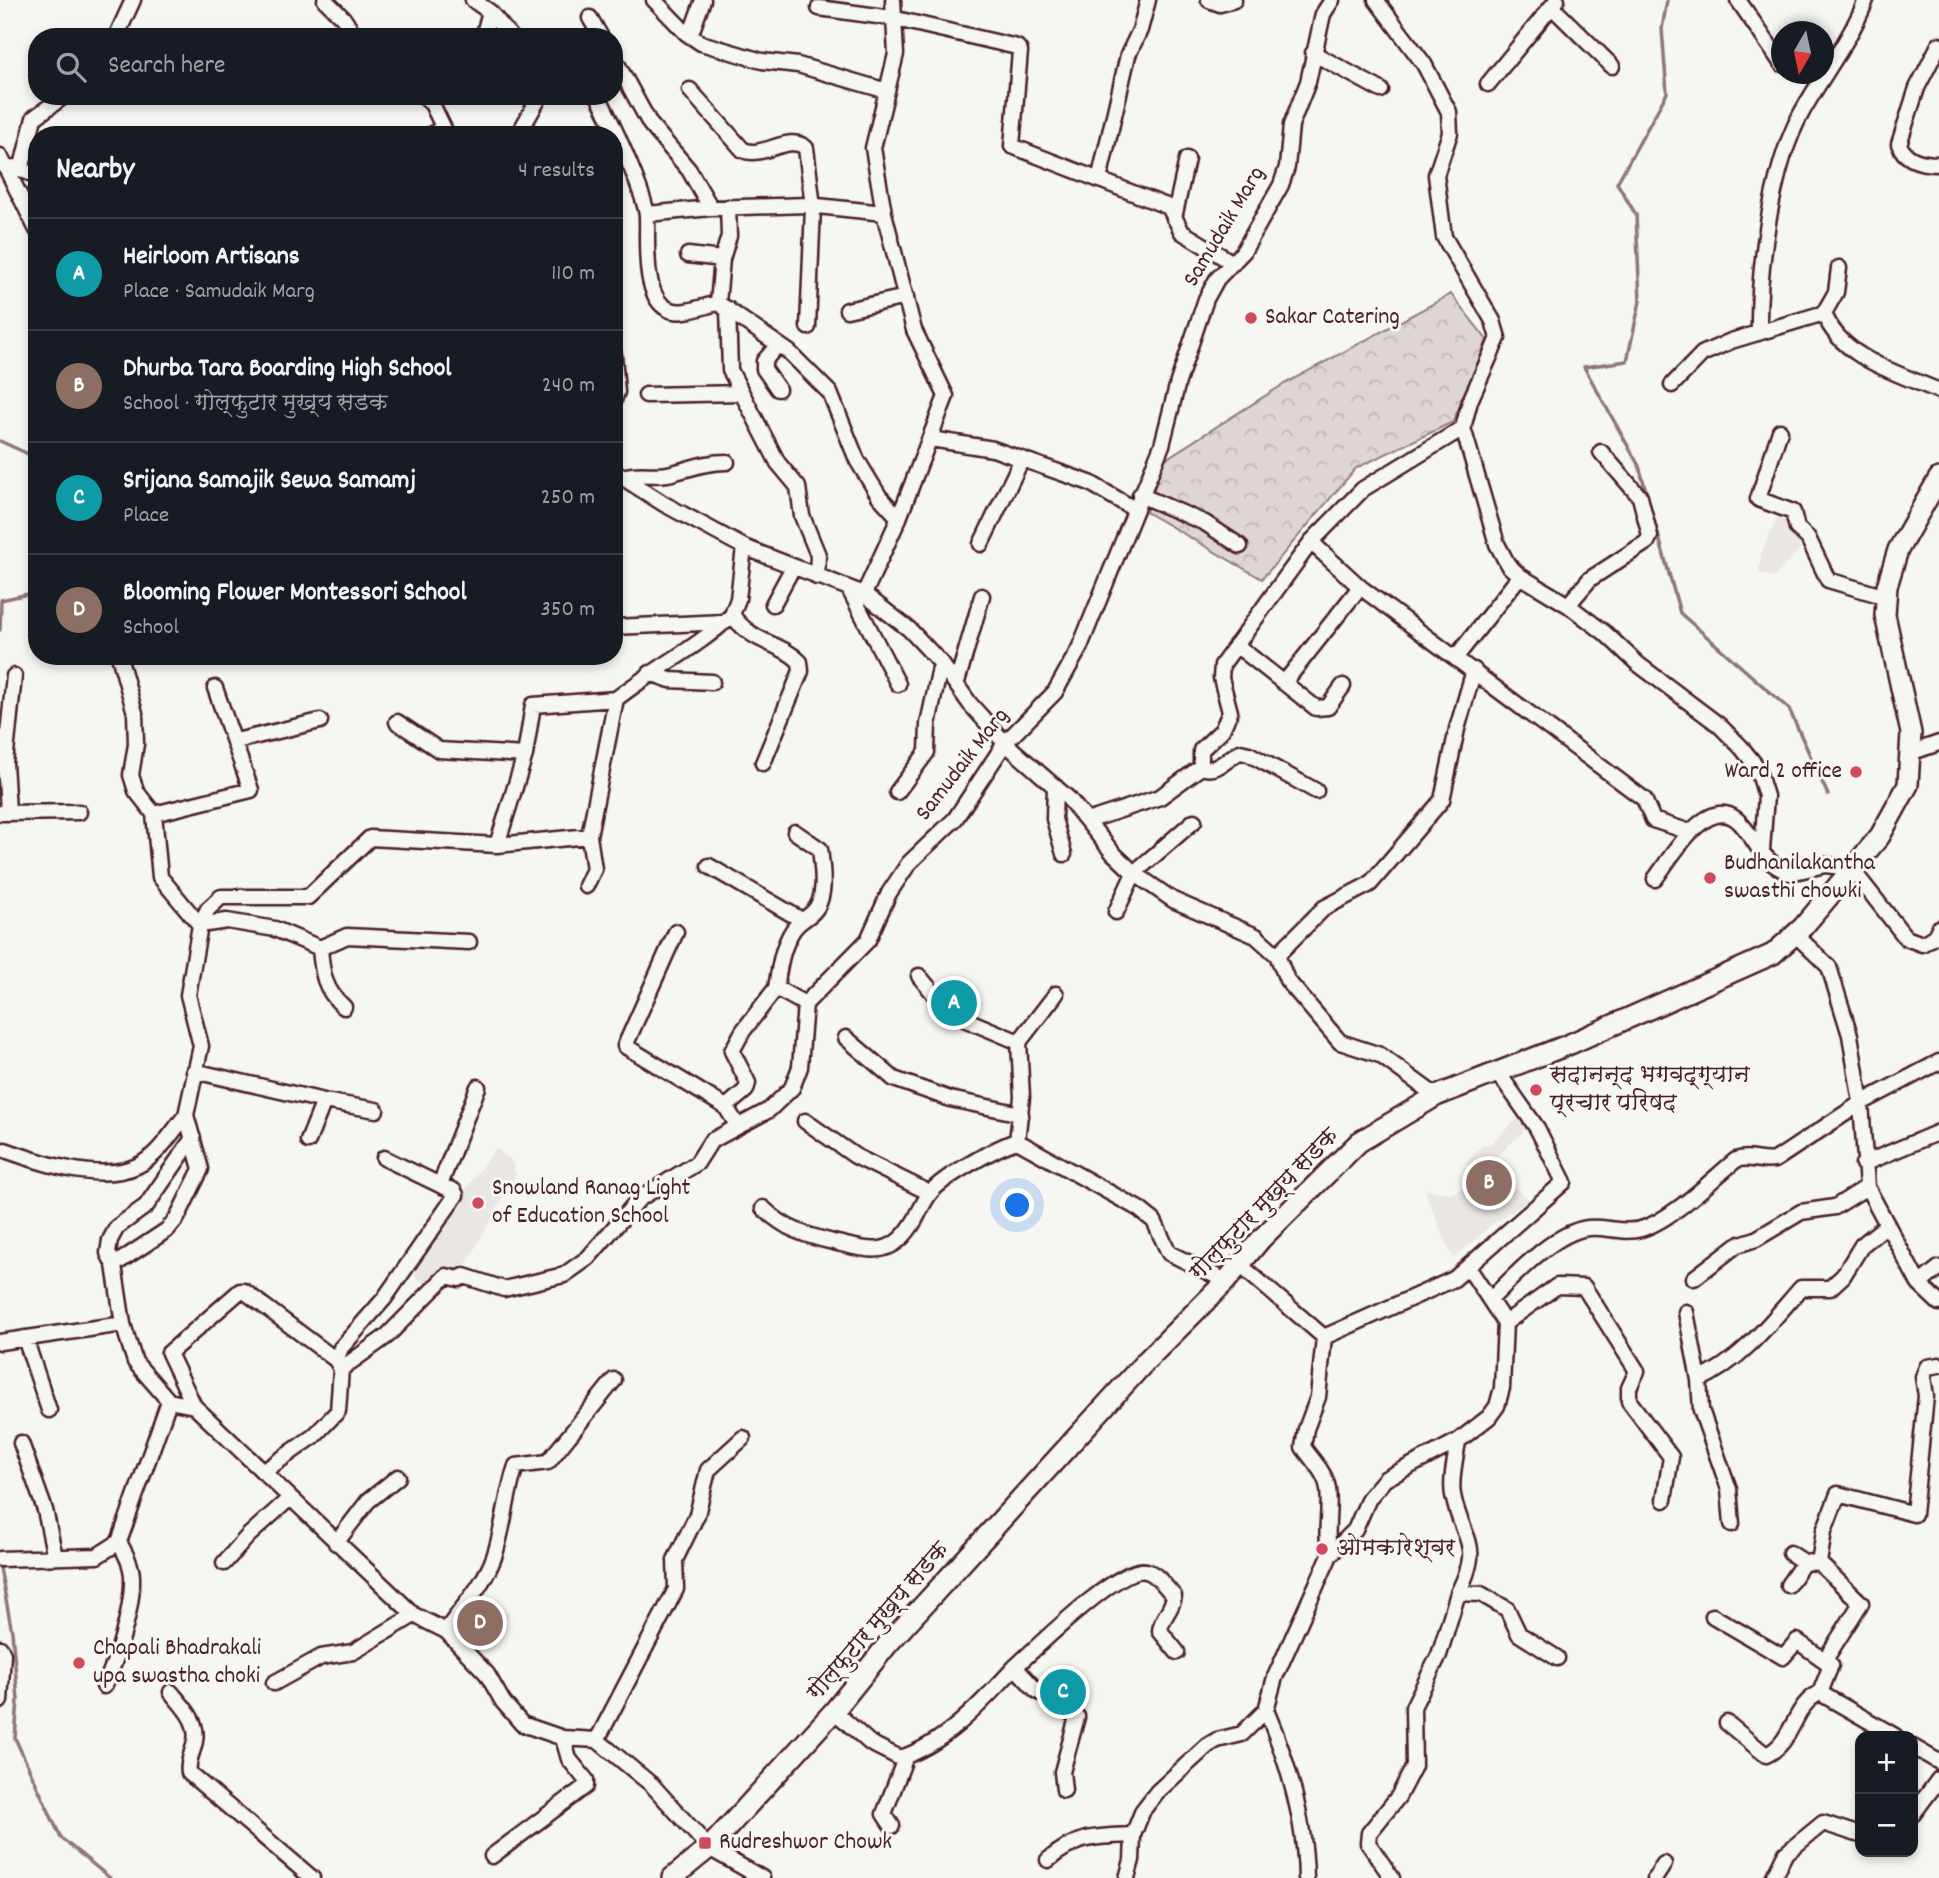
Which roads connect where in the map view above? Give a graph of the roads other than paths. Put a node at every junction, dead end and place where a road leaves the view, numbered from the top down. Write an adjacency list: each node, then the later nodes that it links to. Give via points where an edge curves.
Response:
1 (134, 0): 19 (street)
2 (325, 0): 20 (street)
3 (473, 0): 16 (street)
4 (654, 0): 24 (street)
5 (703, 0): 24 (street)
6 (893, 0): 18 (street)
7 (1148, 0): 49 (street, via 1128,55)
8 (1209, 0): 9 (street, via 1220,4)
9 (1234, 0)
10 (1332, 0): 27 (street, Samudaik Marg, via 1322,14)
11 (1376, 0): 73 (street, via 1424,64 1449,113 1450,132 1436,175 1444,237 1493,321 1498,338)
12 (1738, 0): 26 (street)
13 (1866, 0): 66 (street, via 1800,115 1780,173 1763,253)
14 (1554, 3): 28 (street); 30 (street)
15 (819, 8): 18 (street)
16 (490, 12): 21 (street); 22 (street)
17 (590, 18): 23 (street)
18 (892, 18): 33 (street, via 896,54); 49 (street, via 1017,47 1012,146)
19 (120, 28)
20 (350, 28)
21 (486, 28)
22 (503, 28)
23 (596, 28)
24 (690, 36): 33 (street, via 762,61 798,65)
25 (1939, 44): 46 (street, via 1917,88 1899,144 1912,159)
26 (1771, 48)
27 (1313, 53): 32 (street); 59 (street, Samudaik Marg, via 1308,82 1291,125 1281,186)
28 (1612, 66)
29 (623, 75): 52 (street, via 649,124 689,170)
30 (1488, 84)
31 (691, 90): 50 (street, via 748,152 793,142 804,145)
32 (1381, 90)
33 (887, 91): 54 (street, via 873,148)
34 (52, 105): 38 (street, via 34,118)
35 (432, 105): 39 (street)
36 (535, 105): 40 (street)
37 (603, 105): 41 (street)
38 (32, 126)
39 (438, 126)
40 (523, 126)
41 (613, 126)
42 (28, 142): 47 (street)
43 (623, 152): 55 (street)
44 (1187, 159): 56 (street)
45 (3, 160): 47 (street); 53 (street)
46 (1939, 164)
47 (21, 170): 48 (street)
48 (28, 173)
49 (1099, 180): 56 (street, via 1169,207)
50 (813, 206): 51 (street); 54 (street); 65 (street)
51 (728, 207): 52 (street); 58 (street, via 729,236)
52 (711, 208): 55 (street)
53 (28, 211)
54 (884, 213): 61 (street)
55 (647, 214): 62 (street, via 646,265 659,302 664,308 683,311)
56 (1174, 218): 59 (street, via 1182,232)
57 (688, 255): 58 (street)
58 (722, 259): 62 (street)
59 (1233, 264): 82 (street, Samudaik Marg, via 1217,279 1206,299 1162,445)
60 (1839, 268): 64 (street, via 1836,292)
61 (906, 297): 63 (street); 75 (street, via 914,330 945,391)
62 (723, 306): 67 (street); 71 (street, via 730,370)
63 (847, 310)
64 (1824, 313): 66 (street); 70 (street, via 1831,332 1860,356)
65 (808, 327)
66 (1759, 333): 68 (street, via 1702,354)
67 (778, 345): 69 (street, via 764,361 764,369); 84 (street, via 830,393 857,460)
68 (1672, 385)
69 (778, 389)
70 (1939, 391)
71 (742, 393): 72 (street); 91 (street, via 778,463 798,487 804,524 818,555)
72 (646, 395)
73 (1463, 428): 85 (street, via 1363,488); 90 (street, via 1497,544 1507,565)
74 (1780, 431): 96 (street, via 1758,499 1793,512 1797,528 1808,538 1828,580)
75 (930, 439): 77 (street, via 993,449); 84 (street)
76 (1601, 452): 98 (street, via 1640,496 1650,536 1590,579)
77 (1021, 461): 83 (street, via 1090,483); 86 (street)
78 (727, 462): 79 (street, via 688,466 672,474)
79 (623, 474)
80 (623, 477): 88 (street)
81 (1939, 478): 96 (main road, गोल्फुटार मुख्य सडक, via 1898,550)
82 (1140, 495): 83 (street, Samudaik Marg); 87 (street, via 1205,523)
83 (1134, 509): 118 (street, Samudaik Marg, via 1104,594 1073,660 1055,692)
84 (899, 519): 94 (street)
85 (1311, 542): 92 (street); 101 (street)
86 (981, 544)
87 (1240, 546)
88 (744, 547): 89 (street); 99 (street, via 738,599)
89 (793, 568): 91 (street); 97 (street)
90 (1520, 576): 98 (street); 102 (street)
91 (817, 577): 93 (street)
92 (1360, 587): 102 (street); 110 (street)
93 (849, 589): 94 (street); 111 (street)
94 (864, 594): 103 (street, via 909,629)
95 (982, 596): 109 (street)
96 (1886, 597): 120 (main road, गोल्फुटार मुख्य सडक, via 1885,614 1912,733)
97 (773, 604)
98 (1569, 605): 136 (street, via 1719,725 1757,767 1766,796)
99 (728, 618): 100 (street); 106 (street, via 674,662); 122 (street, via 800,662 801,671)
100 (623, 626)
101 (1236, 645): 110 (street); 123 (street, via 1222,665 1230,712 1222,730 1201,750)
102 (1456, 657): 105 (street)
103 (941, 663): 109 (street); 126 (street, via 927,752)
104 (122, 665): 129 (street, via 135,713 131,775 136,791)
105 (1474, 670): 133 (street, via 1644,799 1653,820); 151 (street, via 1442,800 1370,884 1324,908)
106 (650, 673): 108 (street, via 670,680); 114 (street)
107 (14, 676): 127 (street)
108 (712, 682)
109 (957, 682): 118 (street)
110 (1284, 682): 112 (street, via 1321,709 1328,707)
111 (898, 684)
112 (1343, 686)
113 (215, 688): 117 (street)
114 (617, 699): 121 (street, via 533,705); 134 (street)
115 (320, 721): 117 (street)
116 (397, 722): 121 (street, via 439,750)
117 (236, 741): 129 (street, via 252,786 248,793)
118 (1005, 743): 124 (street); 155 (street, Samudaik Marg, via 955,819 909,863 889,893 868,940)
119 (1939, 743): 120 (street)
120 (1910, 753): 139 (main road, गोल्फुटार मुख्य सडक, via 1908,785 1880,836)
121 (525, 755): 135 (street)
122 (763, 763)
123 (1202, 767): 125 (street, via 1218,768 1240,752); 130 (street, via 1160,797)
124 (1055, 786): 130 (street); 137 (street, via 1054,819)
125 (1316, 791)
126 (897, 792)
127 (4, 812): 128 (street)
128 (79, 812)
129 (154, 814): 145 (street, via 160,877)
130 (1087, 821): 140 (street)
131 (1194, 821): 140 (street)
132 (795, 832): 144 (street, via 820,849 823,872 820,900 813,912)
133 (1690, 832): 136 (street, via 1708,817 1735,818); 141 (street)
134 (589, 836): 135 (street); 142 (street, via 594,869)
135 (497, 845): 145 (street, via 370,838 307,897 221,897)
136 (1762, 850): 139 (street, via 1770,862 1790,873 1825,865)
137 (1064, 854)
138 (709, 866): 144 (street)
139 (1851, 868): 146 (street, via 1906,938 1922,943); 148 (main road, गोल्फुटार मुख्य सडक)
140 (1134, 873): 143 (street); 151 (street, via 1173,900 1256,936)
141 (1655, 878)
142 (586, 886)
143 (1116, 912)
144 (800, 919): 153 (street, via 783,951)
145 (200, 925): 150 (street, via 227,921 275,929); 160 (street, via 188,983 201,1046)
146 (1939, 928)
147 (676, 932): 166 (street, via 625,1045)
148 (1795, 934): 161 (main road, गोल्फुटार मुख्य सडक, via 1773,954 1570,1044); 165 (street, via 1829,967 1850,1035)
149 (469, 942): 150 (street, via 347,936)
150 (320, 948): 156 (street, via 323,977 331,996)
151 (1277, 955): 163 (street, via 1287,980 1340,1042 1380,1055)
152 (919, 976): 158 (street, via 950,1013)
153 (776, 988): 155 (street); 166 (street, via 733,1051 748,1083)
154 (1056, 994): 158 (street)
155 (804, 1004): 171 (street, via 800,1068 792,1088 769,1111)
156 (344, 1007)
157 (846, 1038): 168 (street, via 894,1079 950,1099)
158 (1019, 1042): 168 (street)
159 (1939, 1062): 165 (street)
160 (194, 1071): 164 (street); 169 (street)
161 (1497, 1071): 163 (main road, गोल्फुटार मुख्य सडक); 186 (street, via 1537,1128 1564,1182)
162 (478, 1087): 179 (street)
163 (1437, 1096): 184 (main road, गोल्फुटार मुख्य सडक, via 1359,1142)
164 (324, 1101): 167 (street); 174 (street)
165 (1861, 1103): 178 (street); 191 (street, via 1775,1160 1736,1160 1662,1219 1642,1229 1587,1228 1569,1235 1531,1261)
166 (726, 1107): 171 (street)
167 (376, 1110)
168 (1021, 1114): 175 (street)
169 (186, 1115): 173 (street); 176 (street, via 156,1152 136,1166 92,1172 44,1164)
170 (804, 1121): 181 (street, via 855,1156)
171 (737, 1125): 199 (street, via 710,1141 697,1163 639,1199 588,1258 564,1275 504,1289 464,1276 446,1276 387,1336)
172 (1939, 1132): 178 (street)
173 (193, 1138): 185 (street, via 146,1206 117,1227 108,1253); 185 (street, via 201,1169 177,1218)
174 (308, 1141)
175 (1017, 1141): 181 (street, via 1003,1145); 189 (street, via 1139,1209 1154,1221 1170,1252)
176 (5, 1150)
177 (384, 1157): 179 (street)
178 (1863, 1164): 180 (street)
179 (440, 1185): 199 (street, via 456,1195 384,1299 341,1348)
180 (1867, 1187): 183 (street); 188 (street, via 1835,1207 1801,1212 1737,1245)
181 (930, 1193): 182 (street, via 902,1240 873,1251 798,1234)
182 (763, 1208)
183 (1887, 1225): 190 (street); 202 (street, via 1862,1245 1830,1288 1801,1288 1756,1340 1719,1371)
184 (1239, 1264): 189 (main road, गोल्फुटार मुख्य सडक); 196 (street)
185 (114, 1265): 195 (street)
186 (1468, 1267): 191 (street); 196 (street, via 1454,1279)
187 (1939, 1268): 190 (street)
188 (1694, 1278)
189 (1226, 1280): 238 (main road, गोल्फुटार मुख्य सडक, via 1146,1361 888,1644)
190 (1919, 1284): 192 (street)
191 (1490, 1300): 194 (street)
192 (1939, 1303)
193 (1686, 1312): 202 (street)
194 (1505, 1323): 207 (street, via 1497,1406 1480,1426); 212 (street, via 1557,1286 1584,1287 1637,1371 1629,1401 1671,1457)
195 (122, 1324): 197 (street); 203 (street, via 135,1362)
196 (1324, 1337): 217 (street, via 1318,1397 1303,1447 1324,1475 1328,1490)
197 (25, 1338): 198 (street); 205 (street)
198 (0, 1342)
199 (338, 1365): 204 (street, via 240,1291 169,1353); 209 (street, via 338,1411 314,1436)
200 (1939, 1365): 221 (street, via 1927,1367 1923,1377 1926,1396 1914,1514 1838,1494)
201 (614, 1380): 226 (street, via 548,1462 516,1466 495,1555 485,1577)
202 (1699, 1380): 213 (street, via 1701,1410 1729,1489)
203 (169, 1401): 204 (street); 214 (street)
204 (194, 1406): 209 (street)
205 (49, 1410)
206 (743, 1438): 242 (street, via 708,1470 697,1515 674,1560 676,1589)
207 (1458, 1441): 217 (street, via 1385,1479 1369,1498 1355,1530); 223 (street, via 1452,1493 1472,1550)
208 (21, 1443): 218 (street, via 45,1510)
209 (263, 1472): 211 (street)
210 (398, 1478): 215 (street, via 368,1501)
211 (290, 1498): 215 (street); 220 (street)
212 (1664, 1500)
213 (1732, 1524)
214 (119, 1542): 218 (street, via 97,1556); 233 (street, via 132,1578 119,1650)
215 (336, 1543): 224 (street)
216 (1790, 1553): 221 (street)
217 (1330, 1555): 237 (street, via 1275,1677)
218 (55, 1558): 219 (street)
219 (0, 1559)
220 (224, 1563)
221 (1812, 1563): 222 (street); 230 (street, via 1861,1603)
222 (1788, 1585)
223 (1458, 1593): 229 (street, via 1481,1594 1507,1609 1519,1634); 261 (street, via 1439,1655 1413,1707 1414,1766 1398,1797 1369,1833 1367,1843)
224 (414, 1615): 226 (street); 232 (street, via 353,1652 321,1657)
225 (1713, 1616): 230 (street, via 1783,1657 1797,1641)
226 (446, 1631): 241 (street, via 487,1674 522,1724)
227 (0, 1648): 236 (street)
228 (1178, 1652): 231 (street, via 1160,1631 1174,1596 1143,1569 1127,1573 1070,1616)
229 (1557, 1658)
230 (1825, 1660): 235 (street, via 1831,1665)
231 (1015, 1667): 244 (street, via 935,1741); 247 (street, via 1036,1690 1077,1717 1062,1772)
232 (274, 1683)
233 (104, 1686)
234 (171, 1692): 256 (street, via 196,1725 187,1761 189,1773)
235 (1820, 1693): 239 (street, via 1808,1698 1781,1744 1766,1755); 240 (street)
236 (0, 1701)
237 (1266, 1710): 251 (street, via 1242,1734 1207,1746 1157,1792); 260 (street, via 1288,1763 1306,1853)
238 (834, 1711): 244 (street, via 870,1743 900,1758); 252 (main road, गोल्फुटार मुख्य सडक)
239 (1727, 1723)
240 (1886, 1731)
241 (563, 1738): 242 (street); 253 (street, via 569,1759 586,1780 584,1788)
242 (597, 1740): 252 (street, via 652,1785)
243 (1918, 1749): 245 (street)
244 (906, 1756): 249 (street, via 884,1814)
245 (1939, 1762)
246 (1939, 1779): 248 (street)
247 (1064, 1790)
248 (1918, 1807)
249 (892, 1826)
250 (1855, 1833): 263 (street, via 1823,1823 1784,1854)
251 (1133, 1835): 254 (street, via 1086,1837); 259 (street)
252 (709, 1848): 257 (main road, गोल्फुटार मुख्य सडक); 258 (street)
253 (492, 1856)
254 (1048, 1860)
255 (1664, 1864): 262 (street)
256 (312, 1878)
257 (672, 1878)
258 (762, 1878)
259 (1128, 1878)
260 (1306, 1878)
261 (1392, 1878)
262 (1655, 1878)
263 (1773, 1878)

